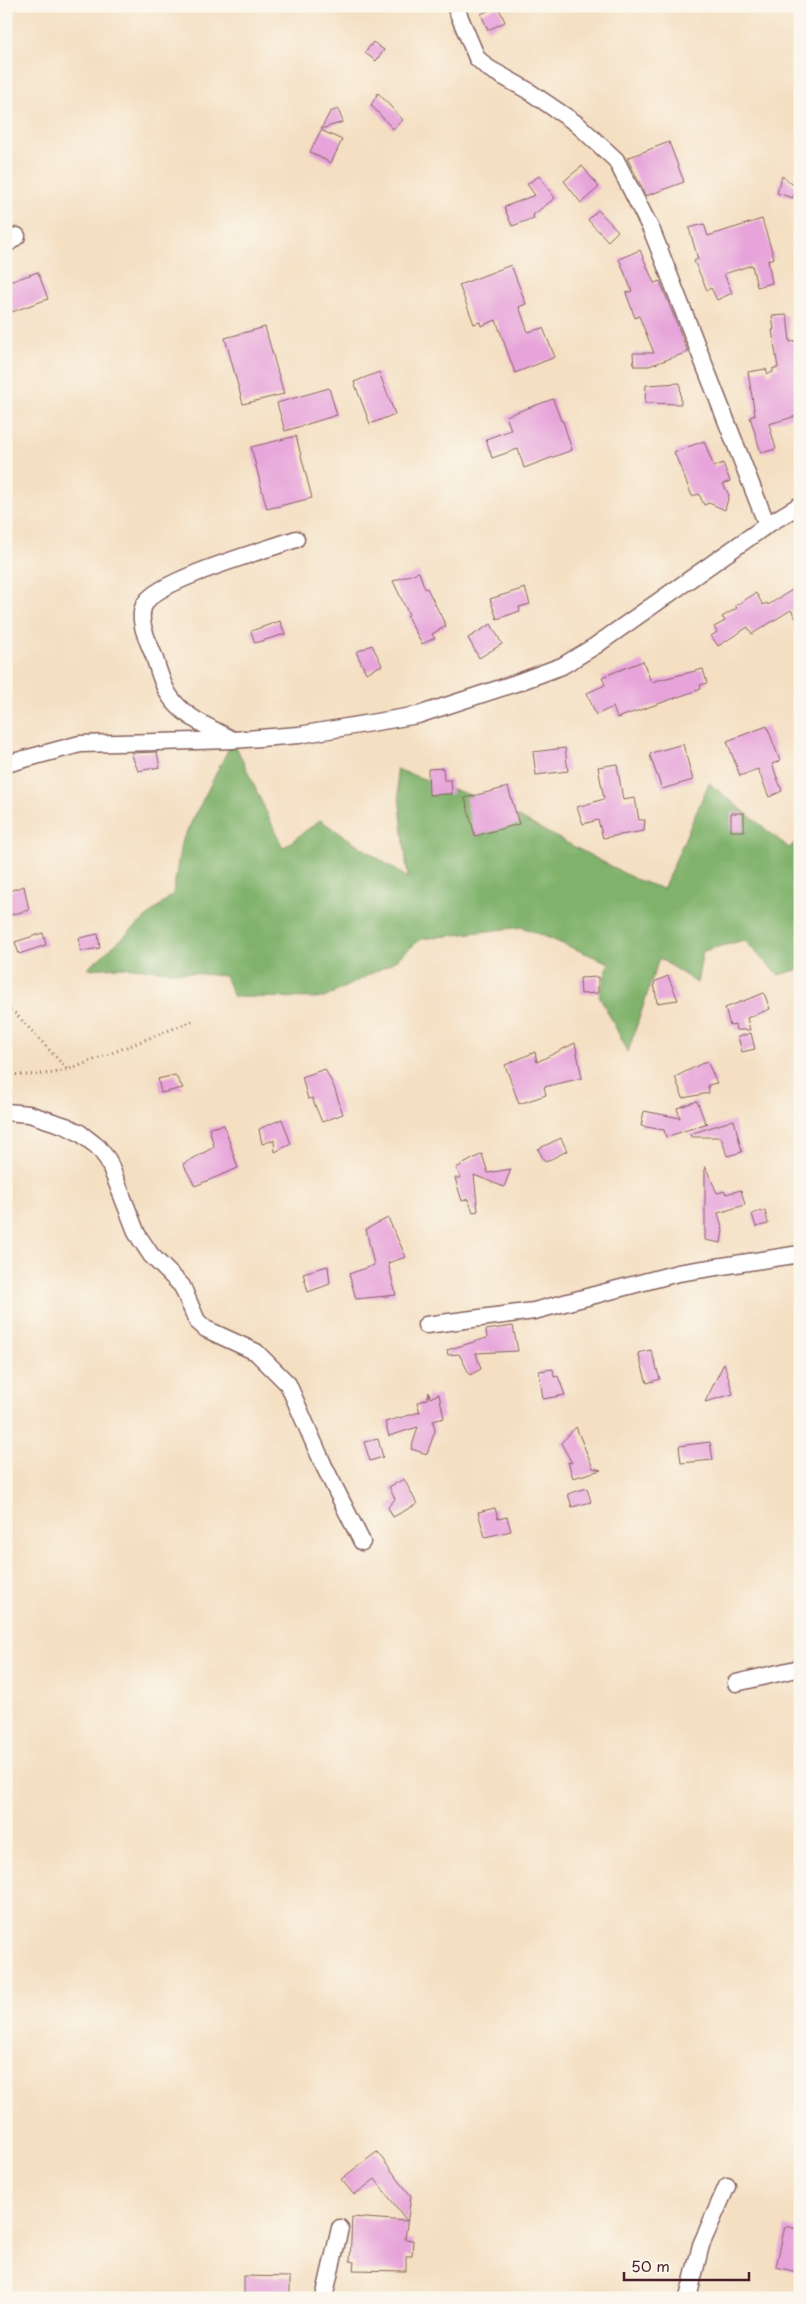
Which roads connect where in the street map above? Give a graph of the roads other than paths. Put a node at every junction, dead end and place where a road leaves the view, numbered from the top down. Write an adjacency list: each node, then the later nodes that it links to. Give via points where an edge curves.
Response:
1 (455, 6): 3 (street, via 477,58 577,124 616,160 652,231)
2 (800, 505): 3 (street)
3 (767, 525): 5 (street, via 562,666 418,715 299,735)
4 (296, 539): 5 (street, via 187,576 156,592 145,602 142,614 144,630 168,694 189,716)
5 (233, 740): 6 (street, via 80,744)
6 (6, 764)
7 (6, 1112): 10 (street, via 29,1114 66,1126 98,1147 108,1160 137,1234 151,1255 182,1286 197,1321 206,1329 256,1352 288,1384)
8 (800, 1254): 9 (street, via 678,1274 534,1311)
9 (426, 1325)
10 (362, 1542)
11 (800, 1668): 12 (street)
12 (736, 1683)
13 (727, 2186): 16 (street, via 701,2245)
14 (340, 2228): 15 (street)
15 (324, 2298)
16 (688, 2298)

